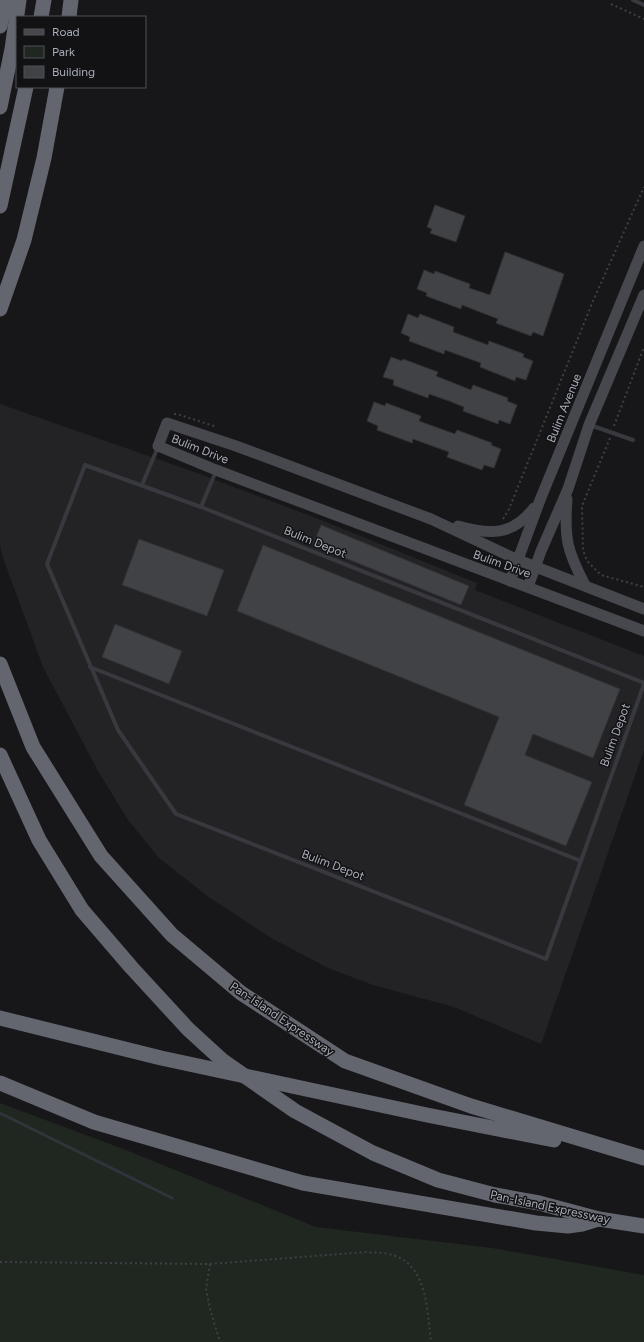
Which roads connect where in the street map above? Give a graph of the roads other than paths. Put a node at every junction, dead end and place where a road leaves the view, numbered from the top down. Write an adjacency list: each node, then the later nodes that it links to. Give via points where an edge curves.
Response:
1 (5, 0): 11 (highway)
2 (19, 0): 7 (highway)
3 (44, 0): 8 (highway)
4 (71, 0): 9 (highway)
5 (634, 0): 6 (lane)
6 (644, 5)
7 (17, 16)
8 (41, 16)
9 (69, 16)
10 (16, 21): 14 (highway)
11 (0, 26)
12 (26, 88): 15 (highway)
13 (57, 88): 18 (highway, via 44,158 24,240)
14 (0, 107)
15 (0, 206)
16 (644, 246): 25 (street, Bulim Avenue)
17 (644, 295): 19 (street)
18 (0, 309)
19 (590, 425): 20 (lane); 24 (street)
20 (633, 440)
21 (158, 446): 22 (street, Bulim Drive); 23 (lane); 27 (street, Bulim Drive, via 167,423)
22 (216, 470): 26 (lane); 30 (street, Bulim Drive)
23 (142, 485): 26 (lane, Bulim Depot); 36 (lane, Bulim Depot, via 85,465 47,564)
24 (568, 489): 29 (street); 31 (street, via 565,522 568,546)
25 (540, 500): 27 (street, via 526,518 515,526 488,533); 28 (street, Bulim Avenue)
26 (201, 507): 37 (lane, Bulim Depot)
27 (431, 519): 28 (street, Bulim Drive)
28 (518, 560): 29 (street, Bulim Drive); 30 (street, Bulim Avenue)
29 (536, 566): 31 (street, Bulim Drive); 32 (street)
30 (510, 581): 32 (street, Bulim Drive)
31 (585, 585): 33 (street, Bulim Drive)
32 (528, 587): 34 (street, Bulim Drive)
33 (644, 609)
34 (644, 631)
35 (0, 664): 42 (highway, Pan-Island Expressway, via 33,747 101,856 172,936 241,993 345,1061 471,1106)
36 (90, 666): 39 (lane); 39 (lane, Bulim Depot, via 122,737 176,814 198,823 546,959)
37 (644, 684): 39 (lane, Bulim Depot)
38 (0, 755): 43 (highway, Pan-Island Expressway, via 39,840 82,910 188,1029 223,1062 295,1111 373,1153 438,1180)
39 (581, 861)
40 (0, 1018): 42 (highway, via 161,1058)
41 (0, 1083): 43 (highway, via 94,1122 303,1183 536,1223 568,1226)
42 (640, 1157)
43 (598, 1218): 44 (highway, Pan-Island Expressway)
44 (644, 1226)

